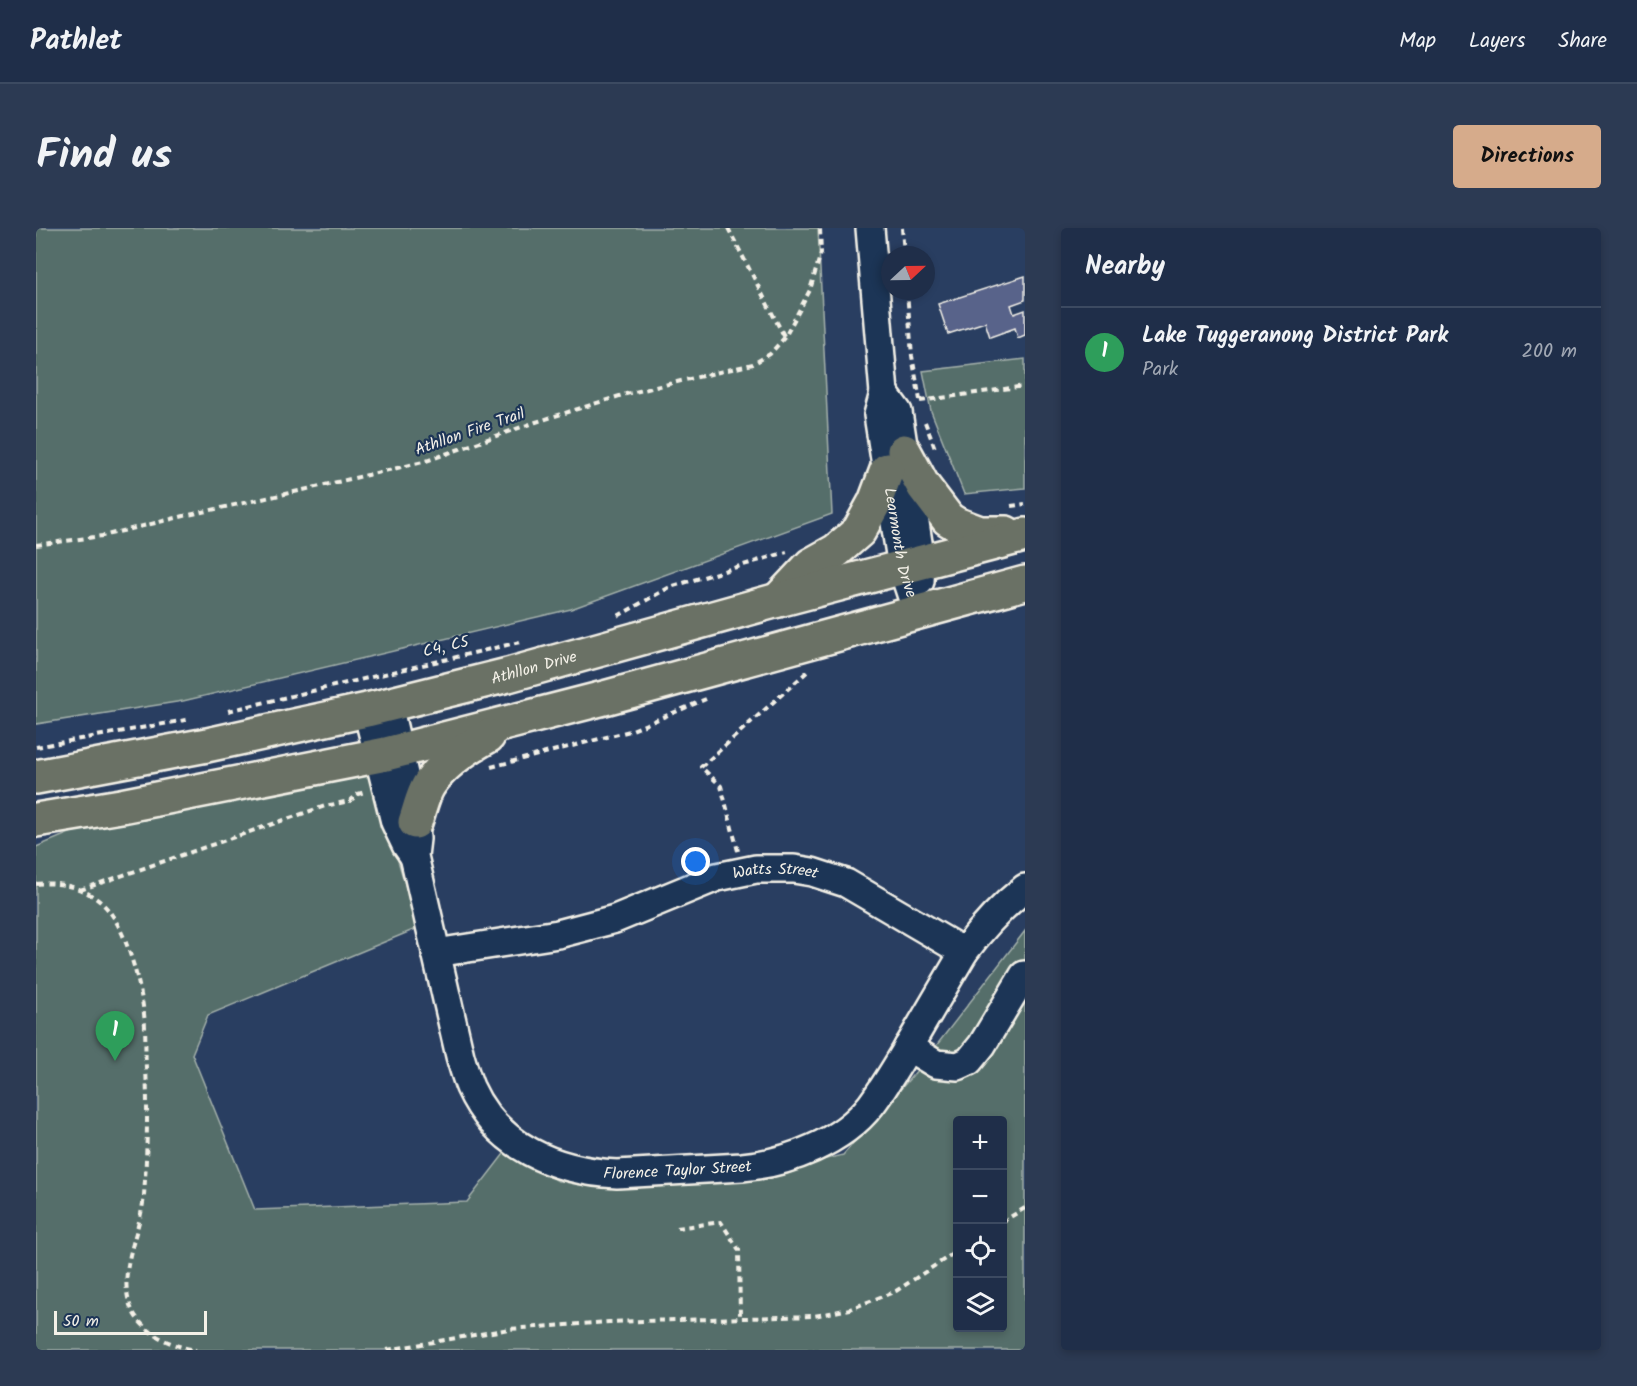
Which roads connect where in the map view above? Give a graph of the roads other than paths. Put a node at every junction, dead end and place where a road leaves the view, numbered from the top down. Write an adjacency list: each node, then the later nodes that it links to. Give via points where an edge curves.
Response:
1 (870, 228): 2 (street, Learmonth Drive, via 884,393 898,412)
2 (896, 460): 3 (main road, via 956,524 980,533); 4 (street, Learmonth Drive); 6 (main road, via 859,531 836,551 811,565)
3 (1025, 534): 4 (main road, Athllon Drive)
4 (912, 565): 6 (main road, Athllon Drive); 7 (street, Learmonth Drive)
5 (1025, 583): 7 (main road)
6 (778, 600): 8 (main road, Athllon Drive)
7 (916, 612): 9 (main road)
8 (378, 707): 10 (street, Florence Taylor Street); 11 (main road, Athllon Drive)
9 (516, 721): 10 (main road); 13 (main road, via 453,758 429,784)
10 (388, 754): 12 (main road); 13 (street, Florence Taylor Street); 14 (street, Florence Taylor Street, via 386,787 395,822)
11 (36, 777)
12 (36, 820)
13 (415, 822): 14 (street, Florence Taylor Street)
14 (414, 856): 17 (street, Florence Taylor Street)
15 (1025, 888): 16 (street, Florence Taylor Street, via 1006,903)
16 (964, 952): 17 (street, Watts Street, via 846,883 794,869 756,869 717,877 615,919 558,934); 19 (street, Florence Taylor Street)
17 (436, 953): 19 (street, Florence Taylor Street, via 471,1087 488,1116 512,1141 560,1166 617,1174 760,1166 796,1156 829,1140 858,1118 890,1078)
18 (1024, 975): 19 (street, via 969,1061 958,1066 936,1064)
19 (908, 1047)

